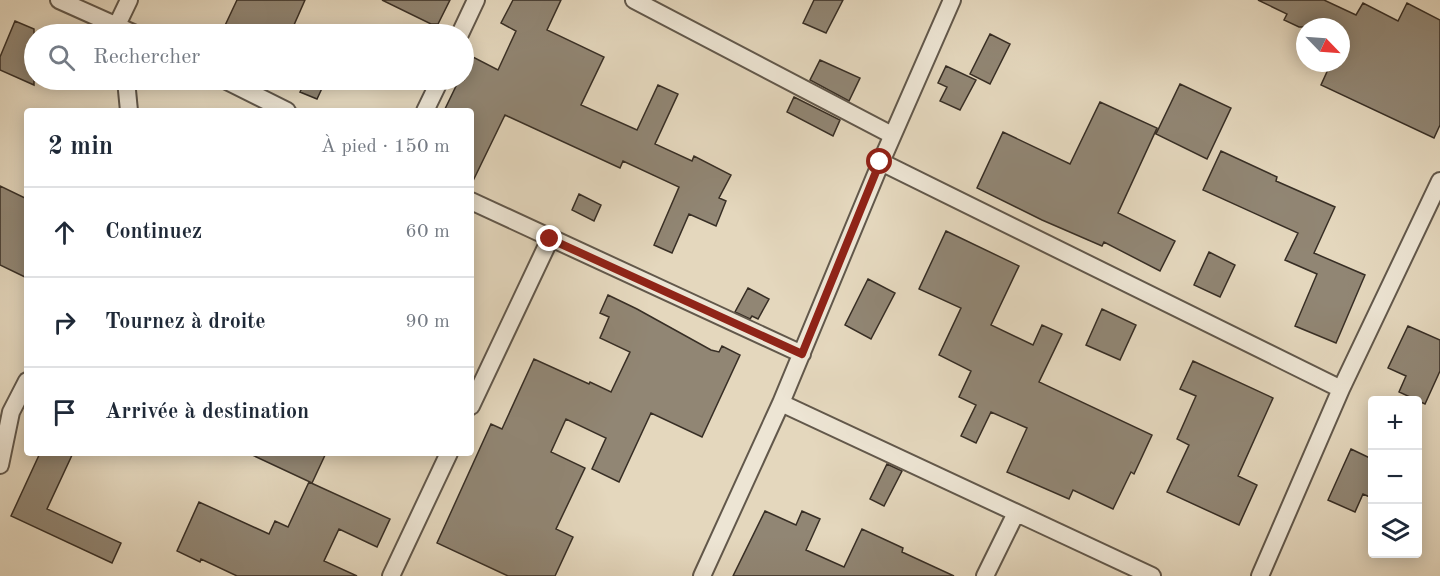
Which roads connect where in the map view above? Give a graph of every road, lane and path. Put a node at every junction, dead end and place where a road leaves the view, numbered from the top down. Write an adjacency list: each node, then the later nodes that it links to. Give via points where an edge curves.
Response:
1 (59, 0): 6 (street)
2 (129, 0): 7 (street)
3 (476, 0): 8 (street)
4 (634, 0): 15 (street)
5 (952, 0): 15 (street)
6 (115, 24)
7 (117, 24)
8 (465, 24)
9 (127, 90): 12 (street)
10 (245, 90): 13 (street)
11 (435, 90): 14 (street)
12 (129, 108)
13 (281, 108)
14 (426, 108)
15 (892, 135): 16 (street)
16 (880, 162): 20 (street); 22 (street)
17 (1440, 181): 22 (street)
18 (474, 202): 19 (street)
19 (550, 239): 20 (street); 23 (street)
20 (802, 354): 24 (street)
21 (24, 387): 26 (street, via 11,412)
22 (1341, 389): 32 (street)
23 (474, 400)
24 (781, 403): 27 (street); 29 (street)
25 (448, 456): 28 (street)
26 (0, 465)
27 (1016, 513): 30 (street); 31 (street)
28 (391, 576)
29 (702, 576)
30 (985, 576)
31 (1152, 576)
32 (1260, 576)

